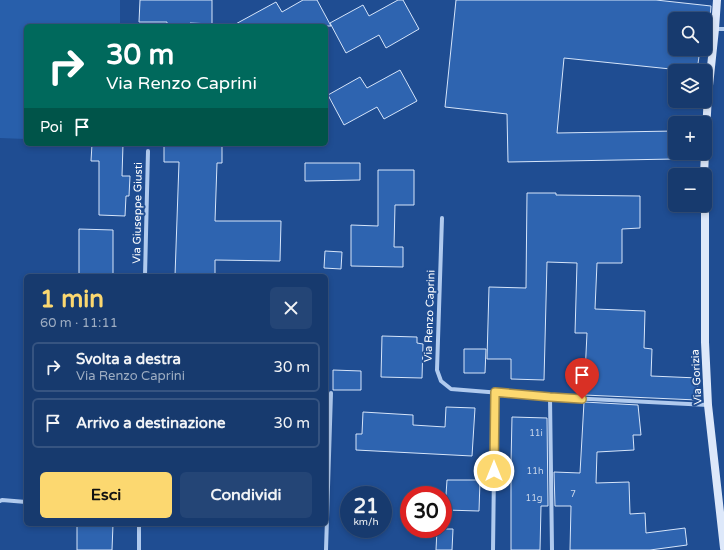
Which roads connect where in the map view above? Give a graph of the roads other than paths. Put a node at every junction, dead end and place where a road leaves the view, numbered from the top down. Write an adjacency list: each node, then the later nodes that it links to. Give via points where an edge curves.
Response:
1 (717, 0): 2 (street)
2 (720, 29): 3 (street, via 708,95)
3 (707, 116)
4 (148, 151): 7 (street, Via Giuseppe Giusti)
5 (705, 212): 11 (street, Via Gorizia, via 705,342)
6 (442, 218): 8 (street, Via Renzo Caprini, via 436,370 441,381 451,389)
7 (145, 274)
8 (495, 392): 10 (street, Via Renzo Caprini); 20 (street)
9 (331, 393): 12 (street)
10 (550, 397): 11 (street, Via Renzo Caprini); 21 (street)
11 (708, 405): 17 (street, Via Gorizia)
12 (328, 487)
13 (0, 501): 14 (street)
14 (24, 502)
15 (139, 526): 18 (street)
16 (327, 526): 19 (street)
17 (724, 548)
18 (139, 550)
19 (326, 550)
20 (494, 550)
21 (552, 550)

